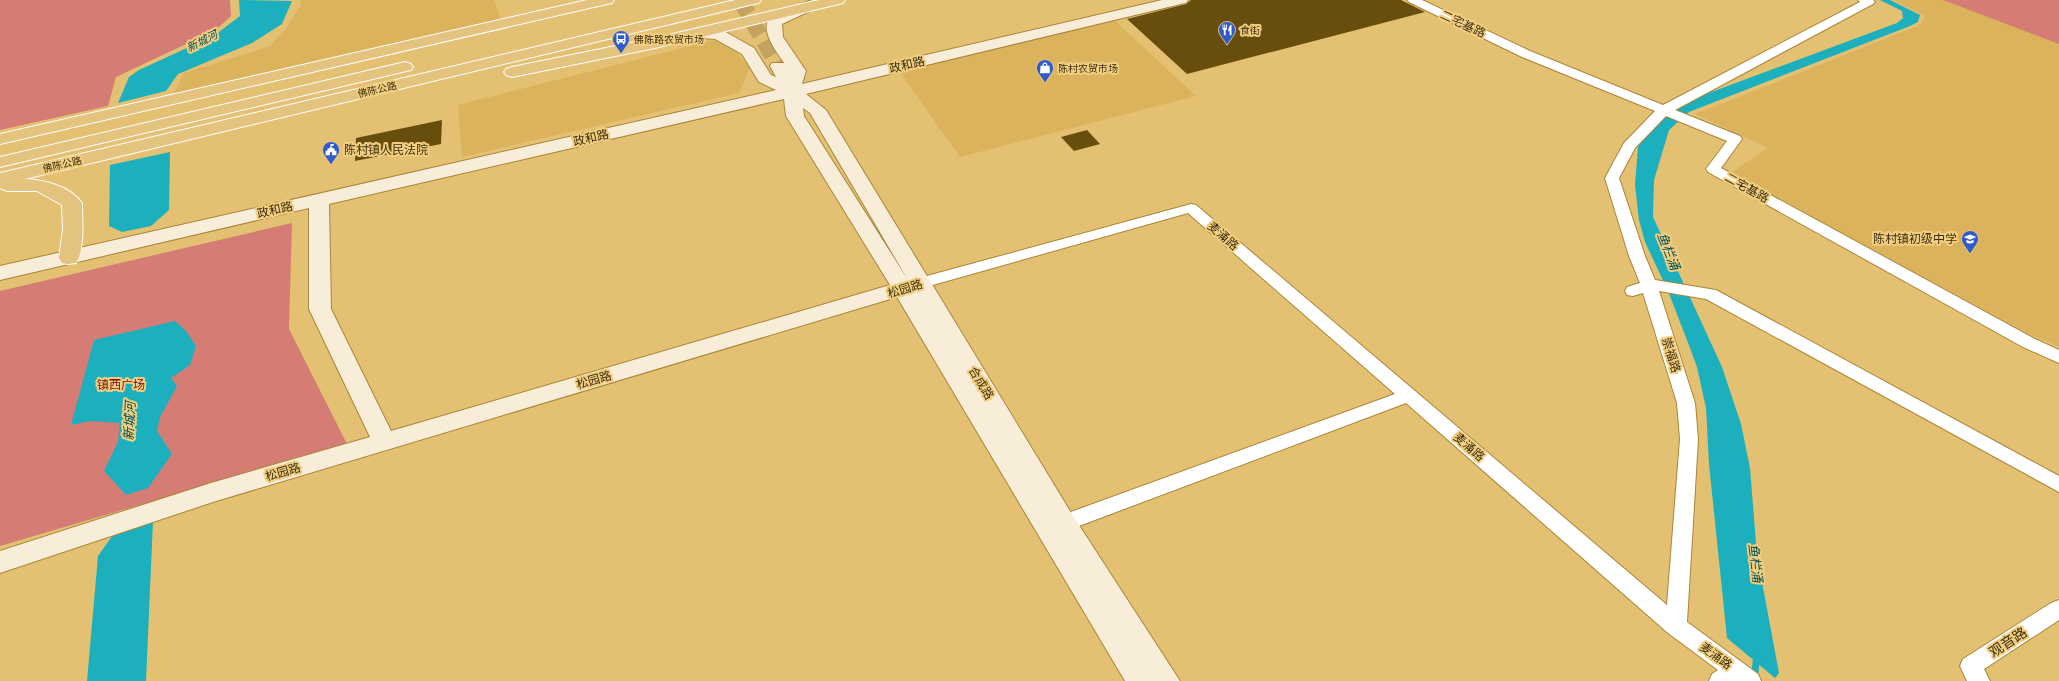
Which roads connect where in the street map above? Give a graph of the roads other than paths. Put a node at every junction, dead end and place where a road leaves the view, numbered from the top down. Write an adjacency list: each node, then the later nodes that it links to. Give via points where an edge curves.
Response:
1 (607, 0): 14 (highway)
2 (690, 0): 15 (highway, 佛陈公路)
3 (754, 0): 13 (highway, 佛陈公路)
4 (838, 0): 8 (highway)
5 (1181, 0): 11 (street, 政和路)
6 (1413, 0): 12 (street, 二宅基路, via 1526,54)
7 (1864, 0): 12 (street, 崇福路, via 1869,2)
8 (814, 5): 9 (highway); 11 (street, via 774,22 775,37 798,71)
9 (695, 34): 11 (street, via 718,34 748,51 765,78); 13 (highway, via 517,71)
10 (778, 66): 11 (street, 合成路)
11 (792, 92): 18 (street, 政和路); 23 (street, 合成路, via 795,116)
12 (1664, 110): 22 (street, 崇福路, via 1629,146 1612,178 1637,256); 25 (street, 二宅基路, via 1735,139 1713,169 2029,343)
13 (218, 127): 16 (highway, 佛陈公路)
14 (0, 139)
15 (0, 162)
16 (0, 179)
17 (0, 186): 20 (highway, via 25,183 55,190 72,203 73,230)
18 (319, 200): 20 (street, 政和路); 27 (street, via 320,309)
19 (1191, 208): 23 (street, 松园路); 26 (street, 麦涌路)
20 (69, 258): 21 (street, 政和路)
21 (0, 273)
22 (1652, 285): 24 (street); 28 (street, via 1710,294); 32 (street, 崇福路, via 1686,403 1689,439)
23 (913, 286): 27 (street, 松园路); 29 (street, 合成路); 34 (street, 合成路)
24 (1633, 291)
25 (2059, 357)
26 (1410, 395): 29 (street); 32 (street, 麦涌路)
27 (384, 442): 30 (street, 松园路, via 211,493)
28 (2059, 485)
29 (1064, 523): 35 (street, 合成路)
30 (0, 562)
31 (2059, 609): 36 (street, 观音路, via 1971,666)
32 (1676, 626): 33 (street, 麦涌路)
33 (1736, 678)
34 (1141, 681)
35 (1165, 681)
36 (1979, 681)

